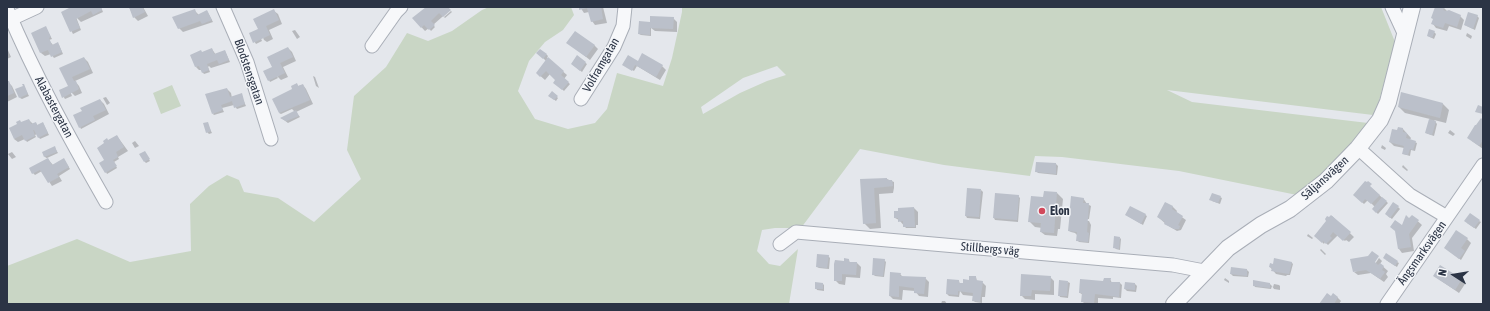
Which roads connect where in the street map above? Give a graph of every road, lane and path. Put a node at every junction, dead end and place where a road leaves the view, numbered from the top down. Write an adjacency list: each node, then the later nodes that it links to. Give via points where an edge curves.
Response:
1 (37, 7): 7 (street)
2 (223, 7): 11 (street, Blodstensgatan, via 247,62)
3 (401, 7): 9 (street)
4 (625, 7): 10 (street, Volframgatan, via 623,26 614,47)
5 (1392, 7): 8 (street)
6 (1412, 7): 8 (street, Säljansvägen)
7 (9, 14): 14 (street, Alabastergatan, via 57,115)
8 (1405, 35): 12 (street, Säljansvägen, via 1384,112)
9 (372, 46)
10 (581, 99)
11 (271, 139)
12 (1358, 148): 15 (street, Ängsmarksvägen, via 1410,196); 17 (street, Säljansvägen, via 1314,190 1290,209 1228,248)
13 (1483, 166): 15 (street)
14 (106, 202)
15 (1447, 217): 19 (street, Ängsmarksvägen)
16 (780, 244): 17 (street, Stillbergs väg, via 796,232 1173,265)
17 (1204, 272): 18 (street, Säljansvägen)
18 (1174, 304)
19 (1387, 304)

